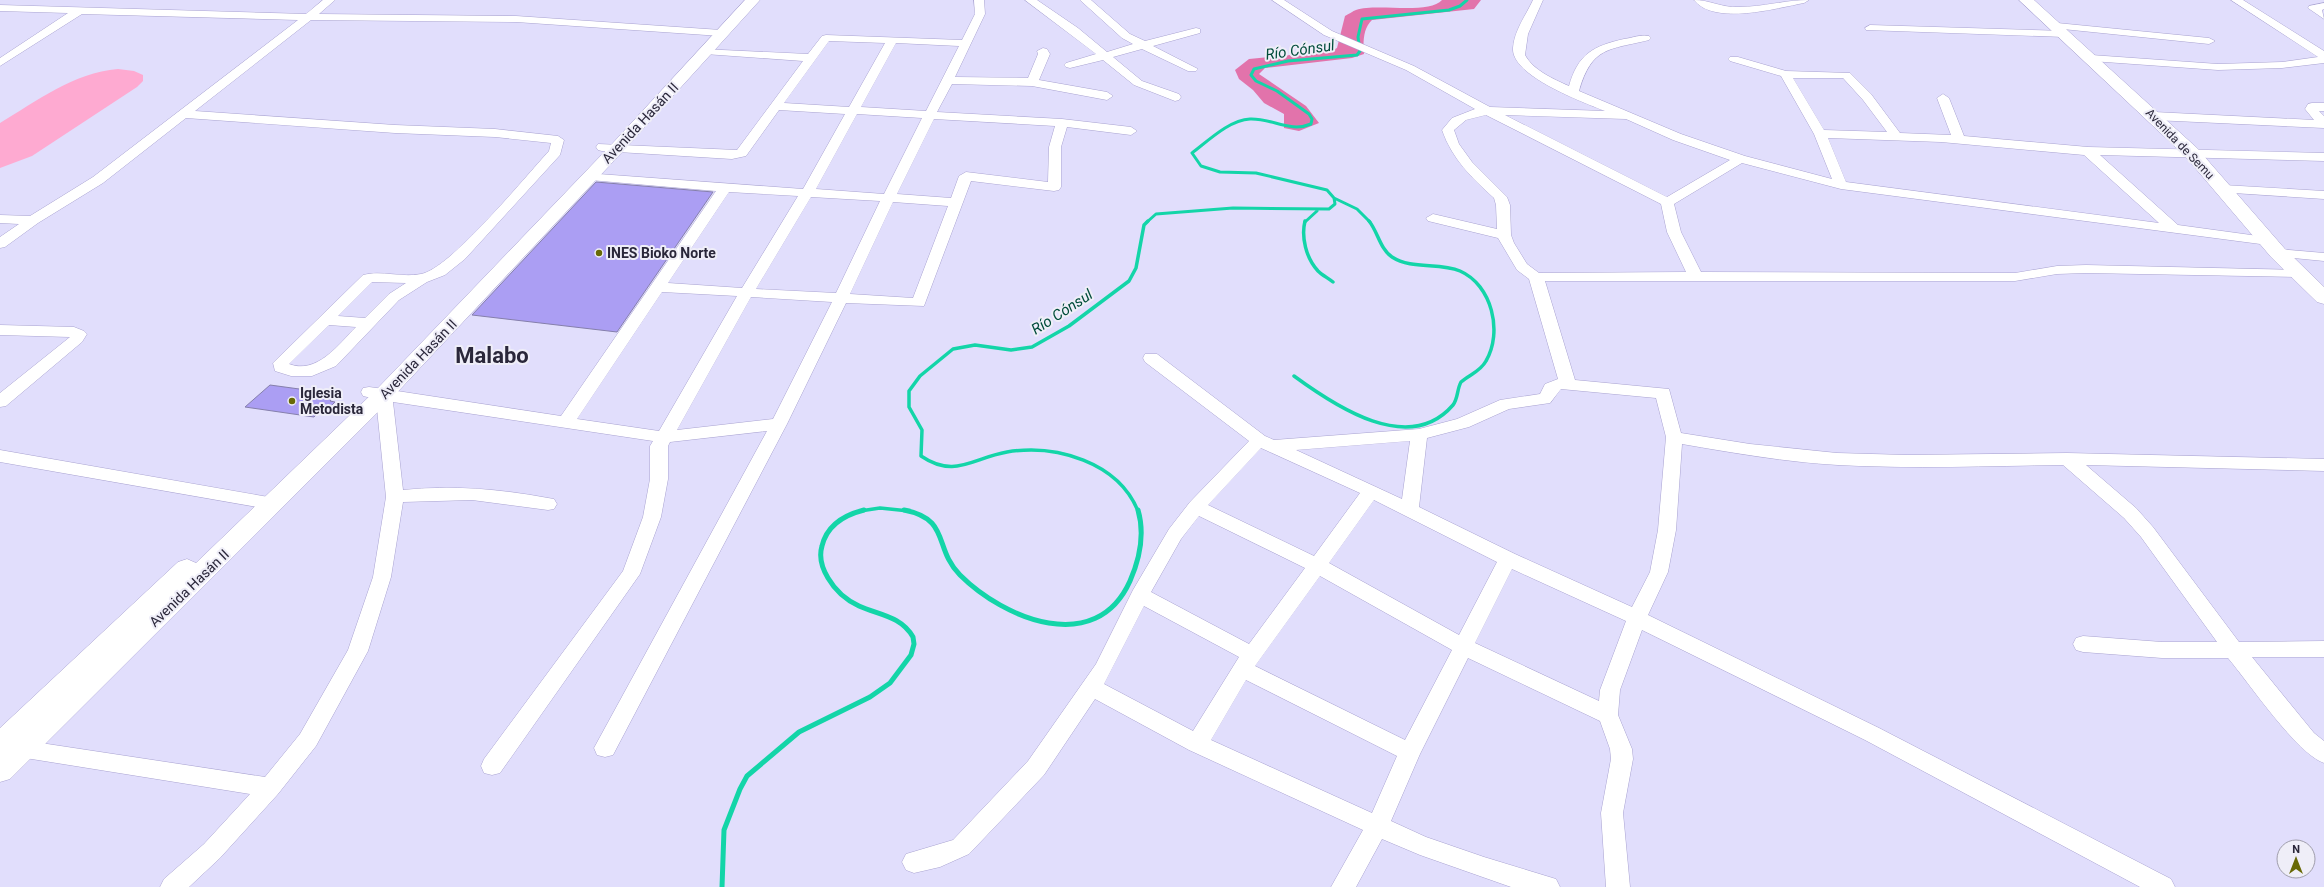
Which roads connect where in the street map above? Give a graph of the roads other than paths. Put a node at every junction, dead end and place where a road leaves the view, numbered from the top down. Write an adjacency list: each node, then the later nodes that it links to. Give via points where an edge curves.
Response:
1 (95, 0): 18 (street)
2 (330, 0): 20 (street)
3 (740, 0): 25 (main road, Avenida Hasán II)
4 (753, 0): 25 (main road, Avenida Hasán II)
5 (979, 0): 28 (street, via 980,14)
6 (1030, 0): 31 (street, via 1074,30)
7 (1085, 0): 29 (street, via 1110,23)
8 (1277, 0): 50 (street, via 1328,34 1410,68 1460,97)
9 (1538, 0): 43 (street, via 1524,32 1519,56 1529,69)
10 (1699, 0): 16 (street, via 1720,9)
11 (1753, 0): 16 (street)
12 (1804, 0): 16 (street)
13 (2026, 0): 22 (main road, Avenida de Semu)
14 (2236, 0): 32 (street)
15 (2324, 6): 19 (street, via 2313,8)
16 (1762, 7)
17 (0, 8): 18 (street)
18 (80, 10): 20 (street); 37 (street)
19 (2324, 16)
20 (310, 17): 25 (street, via 516,19); 51 (street)
21 (1870, 28): 22 (street)
22 (2061, 30): 27 (street); 34 (main road, Avenida de Semu)
23 (1196, 31): 29 (street)
24 (1646, 38): 43 (street, via 1590,54 1581,68)
25 (712, 39): 33 (street); 61 (main road, Avenida Hasán II)
26 (892, 40): 28 (street); 33 (street, via 826,38); 49 (street)
27 (2209, 41)
28 (965, 43): 41 (street)
29 (1143, 45): 31 (street); 39 (street)
30 (1043, 51): 42 (street)
31 (1105, 56): 38 (street); 45 (street, via 1138,83)
32 (2324, 56)
33 (810, 58): 47 (street)
34 (2091, 58): 36 (street, via 2218,67 2282,65); 54 (main road, Avenida de Semu)
35 (1734, 59): 40 (street)
36 (2324, 60)
37 (0, 63)
38 (1070, 65)
39 (1192, 69)
40 (1785, 74): 58 (street); 59 (street, via 1846,75 1867,97)
41 (949, 80): 42 (street); 52 (street)
42 (1032, 82): 44 (street)
43 (1573, 92): 53 (street)
44 (1106, 96)
45 (1175, 97)
46 (1943, 98): 60 (street)
47 (775, 106): 49 (street); 61 (street, via 742,153 732,155)
48 (2324, 106): 56 (street, via 2311,109)
49 (854, 110): 52 (street); 70 (street)
50 (1491, 111): 53 (street); 74 (street); 79 (street, via 1478,112 1458,119 1448,130 1453,144 1467,165 1500,197 1503,205)
51 (185, 114): 77 (street, via 88,187); 86 (street, via 395,129 495,133 558,140 555,152 460,256 440,272)
52 (930, 115): 55 (street); 72 (street)
53 (1628, 115): 65 (street, via 1677,137)
54 (2154, 116): 56 (street); 63 (main road, Avenida de Semu)
55 (1062, 123): 57 (street); 73 (street, via 1055,147 1054,187 966,176)
56 (2324, 123)
57 (1130, 131)
58 (1820, 134): 59 (street); 67 (street)
59 (1896, 136): 60 (street)
60 (1959, 139): 62 (street)
61 (610, 147): 66 (main road, Avenida Hasán II); 96 (main road, Avenida Hasán II)
62 (2088, 150): 63 (street); 78 (street)
63 (2191, 152): 64 (street); 69 (main road, Avenida de Semu)
64 (2324, 157)
65 (1740, 159): 67 (street); 74 (street)
66 (590, 176): 68 (street); 96 (main road, Avenida Hasán II)
67 (1840, 185): 78 (street)
68 (726, 188): 70 (street); 87 (street)
69 (2223, 189): 71 (street); 81 (main road, Avenida de Semu)
70 (807, 193): 72 (street); 88 (street)
71 (2324, 195)
72 (889, 198): 73 (street); 89 (street)
73 (957, 202): 89 (street, via 919,303)
74 (1667, 202): 84 (street, via 1676,242)
75 (1433, 218): 79 (street)
76 (0, 219): 77 (street)
77 (33, 220): 80 (street)
78 (2176, 230): 81 (street)
79 (1504, 236): 85 (street, via 1522,267)
80 (0, 244)
81 (2273, 247): 82 (street); 83 (main road, Avenida de Semu)
82 (2324, 257)
83 (2298, 273): 84 (street, via 2057,270 2015,277); 90 (main road, Avenida de Semu)
84 (1696, 276): 85 (street)
85 (1536, 277): 95 (street)
86 (422, 279): 91 (street, via 368,278); 92 (street, via 394,297)
87 (658, 287): 88 (street); 98 (street)
88 (747, 292): 89 (street); 101 (street)
89 (840, 298): 99 (street)
90 (2324, 298)
91 (326, 320): 92 (street); 92 (street, via 281,363 281,367 301,372 319,369 330,362)
92 (367, 323)
93 (0, 330): 97 (street, via 79,334)
94 (1151, 358): 103 (street)
95 (1568, 385): 100 (street, via 1554,386 1544,399 1506,404 1463,423); 102 (street, via 1663,393)
96 (376, 393): 98 (street); 108 (street); 109 (main road, Avenida Hasán II)
97 (0, 402)
98 (566, 422): 101 (street)
99 (779, 424): 101 (street); 126 (street)
100 (1419, 435): 103 (street); 112 (street)
101 (664, 436): 130 (street, via 659,446 659,479 652,517 631,574)
102 (1674, 437): 105 (street, via 1750,450 1837,460); 116 (street, via 1667,530 1659,572)
103 (1266, 443): 107 (street); 111 (street)
104 (0, 456): 109 (street)
105 (2067, 458): 106 (street); 120 (street, via 2130,513 2147,532)
106 (2324, 465)
107 (1371, 491): 112 (street); 114 (street)
108 (394, 497): 110 (street, via 438,492 471,493); 132 (street, via 382,577 358,651 308,740)
109 (266, 503): 125 (main road, Avenida Hasán II); 127 (main road, Avenida Hasán II)
110 (548, 504)
111 (1196, 508): 114 (street); 115 (street, via 1175,534)
112 (1410, 510): 113 (street)
113 (1508, 559): 116 (street); 118 (street)
114 (1318, 566): 118 (street); 121 (street)
115 (1140, 595): 121 (street); 122 (street, via 1103,670)
116 (1637, 618): 123 (street, via 1610,690); 139 (street, via 1872,734)
117 (2083, 644): 120 (street, via 2162,650)
118 (1464, 647): 123 (street); 128 (street)
119 (2324, 649): 120 (street)
120 (2234, 650): 129 (street, via 2306,739)
121 (1248, 662): 124 (street); 128 (street)
122 (1091, 687): 124 (street); 134 (street, via 1036,768 961,847 940,856)
123 (1608, 715): 138 (street, via 1621,749 1622,759 1612,814)
124 (1197, 744): 133 (street)
125 (0, 746)
126 (605, 748)
127 (22, 749): 131 (main road, Avenida Hasán II); 132 (street)
128 (1410, 752): 133 (street)
129 (2324, 754)
130 (492, 766)
131 (0, 770)
132 (270, 787): 135 (street, via 212,851)
133 (1378, 825): 136 (street); 137 (street, via 1441,853)
134 (914, 862)
135 (172, 887)
136 (1343, 887)
137 (1548, 887)
138 (1618, 887)
139 (2162, 887)

